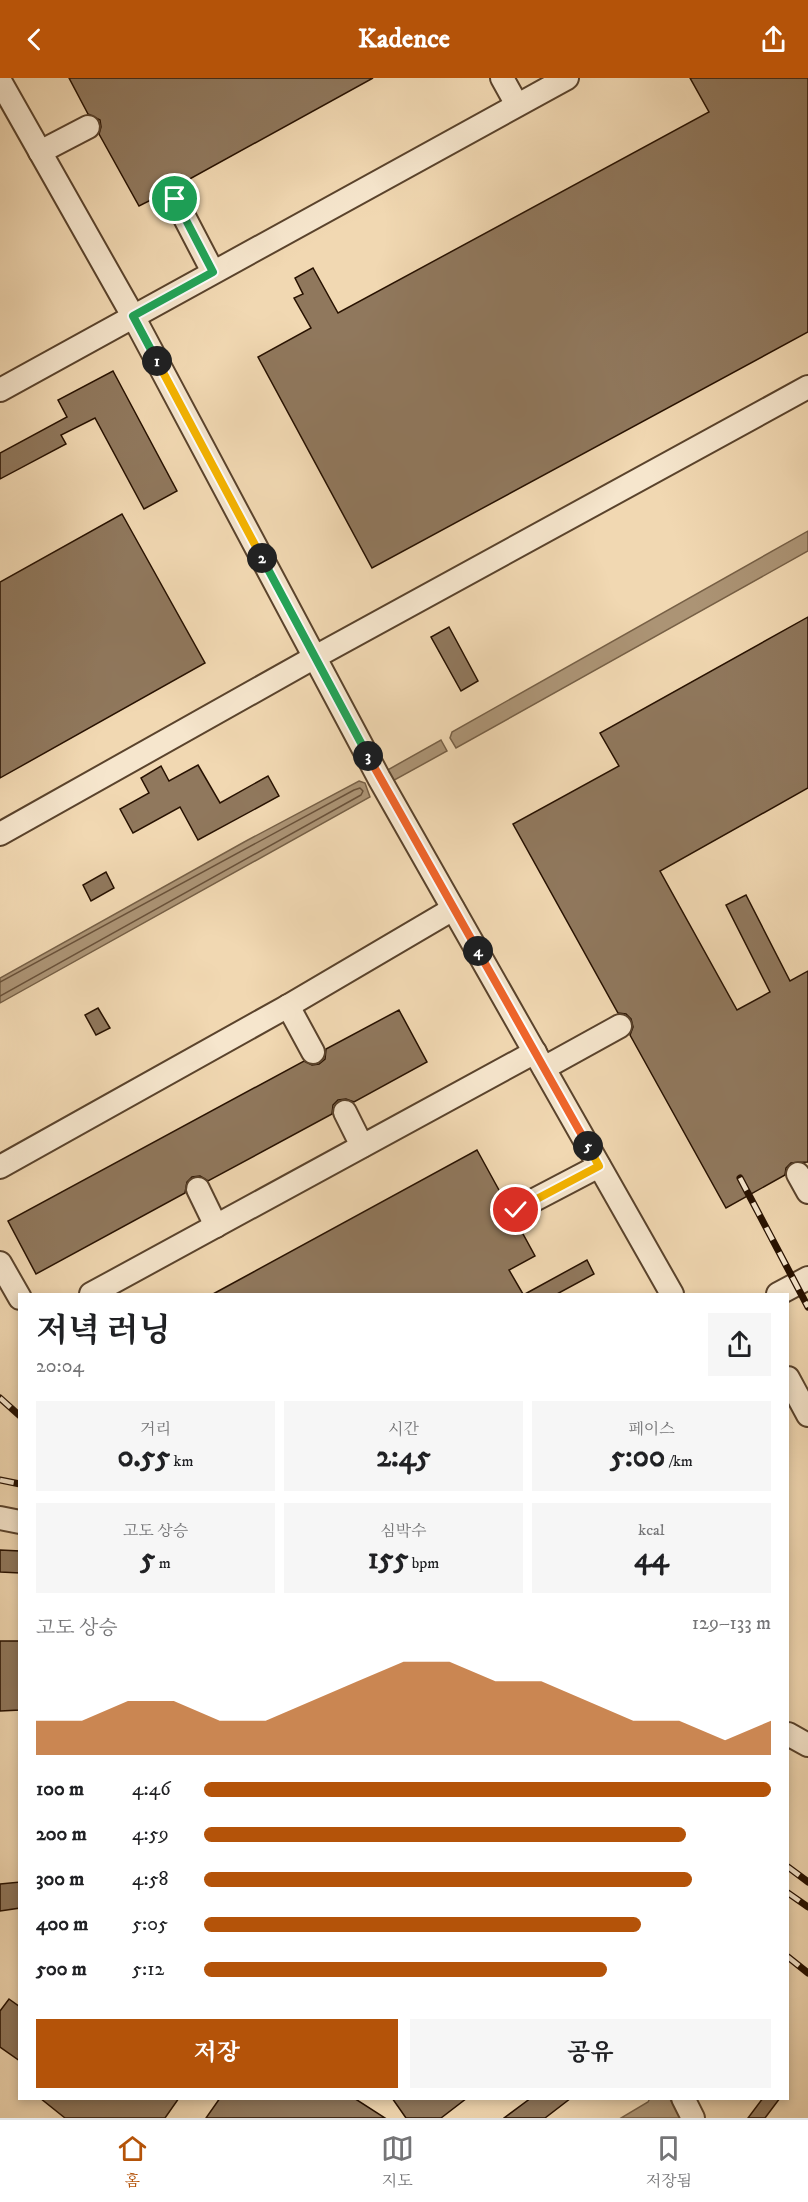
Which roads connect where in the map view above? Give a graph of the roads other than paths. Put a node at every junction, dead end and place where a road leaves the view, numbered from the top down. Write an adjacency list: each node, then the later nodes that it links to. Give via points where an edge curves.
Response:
1 (5, 78): 4 (street)
2 (502, 78): 5 (street)
3 (567, 78): 5 (street)
4 (0, 81): 7 (street)
5 (517, 105): 9 (street)
6 (88, 127): 7 (street)
7 (40, 152): 10 (street)
8 (175, 199): 9 (street)
9 (213, 272): 10 (street)
10 (133, 316): 12 (street); 13 (street)
11 (808, 387): 13 (street)
12 (0, 390)
13 (315, 657): 14 (street); 15 (street)
14 (0, 834)
15 (453, 909): 16 (street); 19 (street)
16 (288, 1006): 18 (street); 23 (street)
17 (620, 1026): 19 (street)
18 (313, 1052)
19 (539, 1060): 21 (street); 22 (street)
20 (345, 1112): 21 (street)
21 (362, 1146): 26 (street)
22 (599, 1166): 25 (street); 30 (street)
23 (0, 1167)
24 (198, 1189): 26 (street)
25 (516, 1210)
26 (216, 1226): 29 (street)
27 (0, 1263): 32 (street)
28 (808, 1278): 31 (street)
29 (93, 1293)
30 (671, 1293)
31 (780, 1293)
32 (18, 1294)
33 (789, 1380): 34 (street)
34 (808, 1415)
35 (0, 1518): 36 (street)
36 (18, 1522)
37 (789, 1735): 38 (street)
38 (808, 1745)
39 (684, 2100): 40 (street)
40 (693, 2118)

